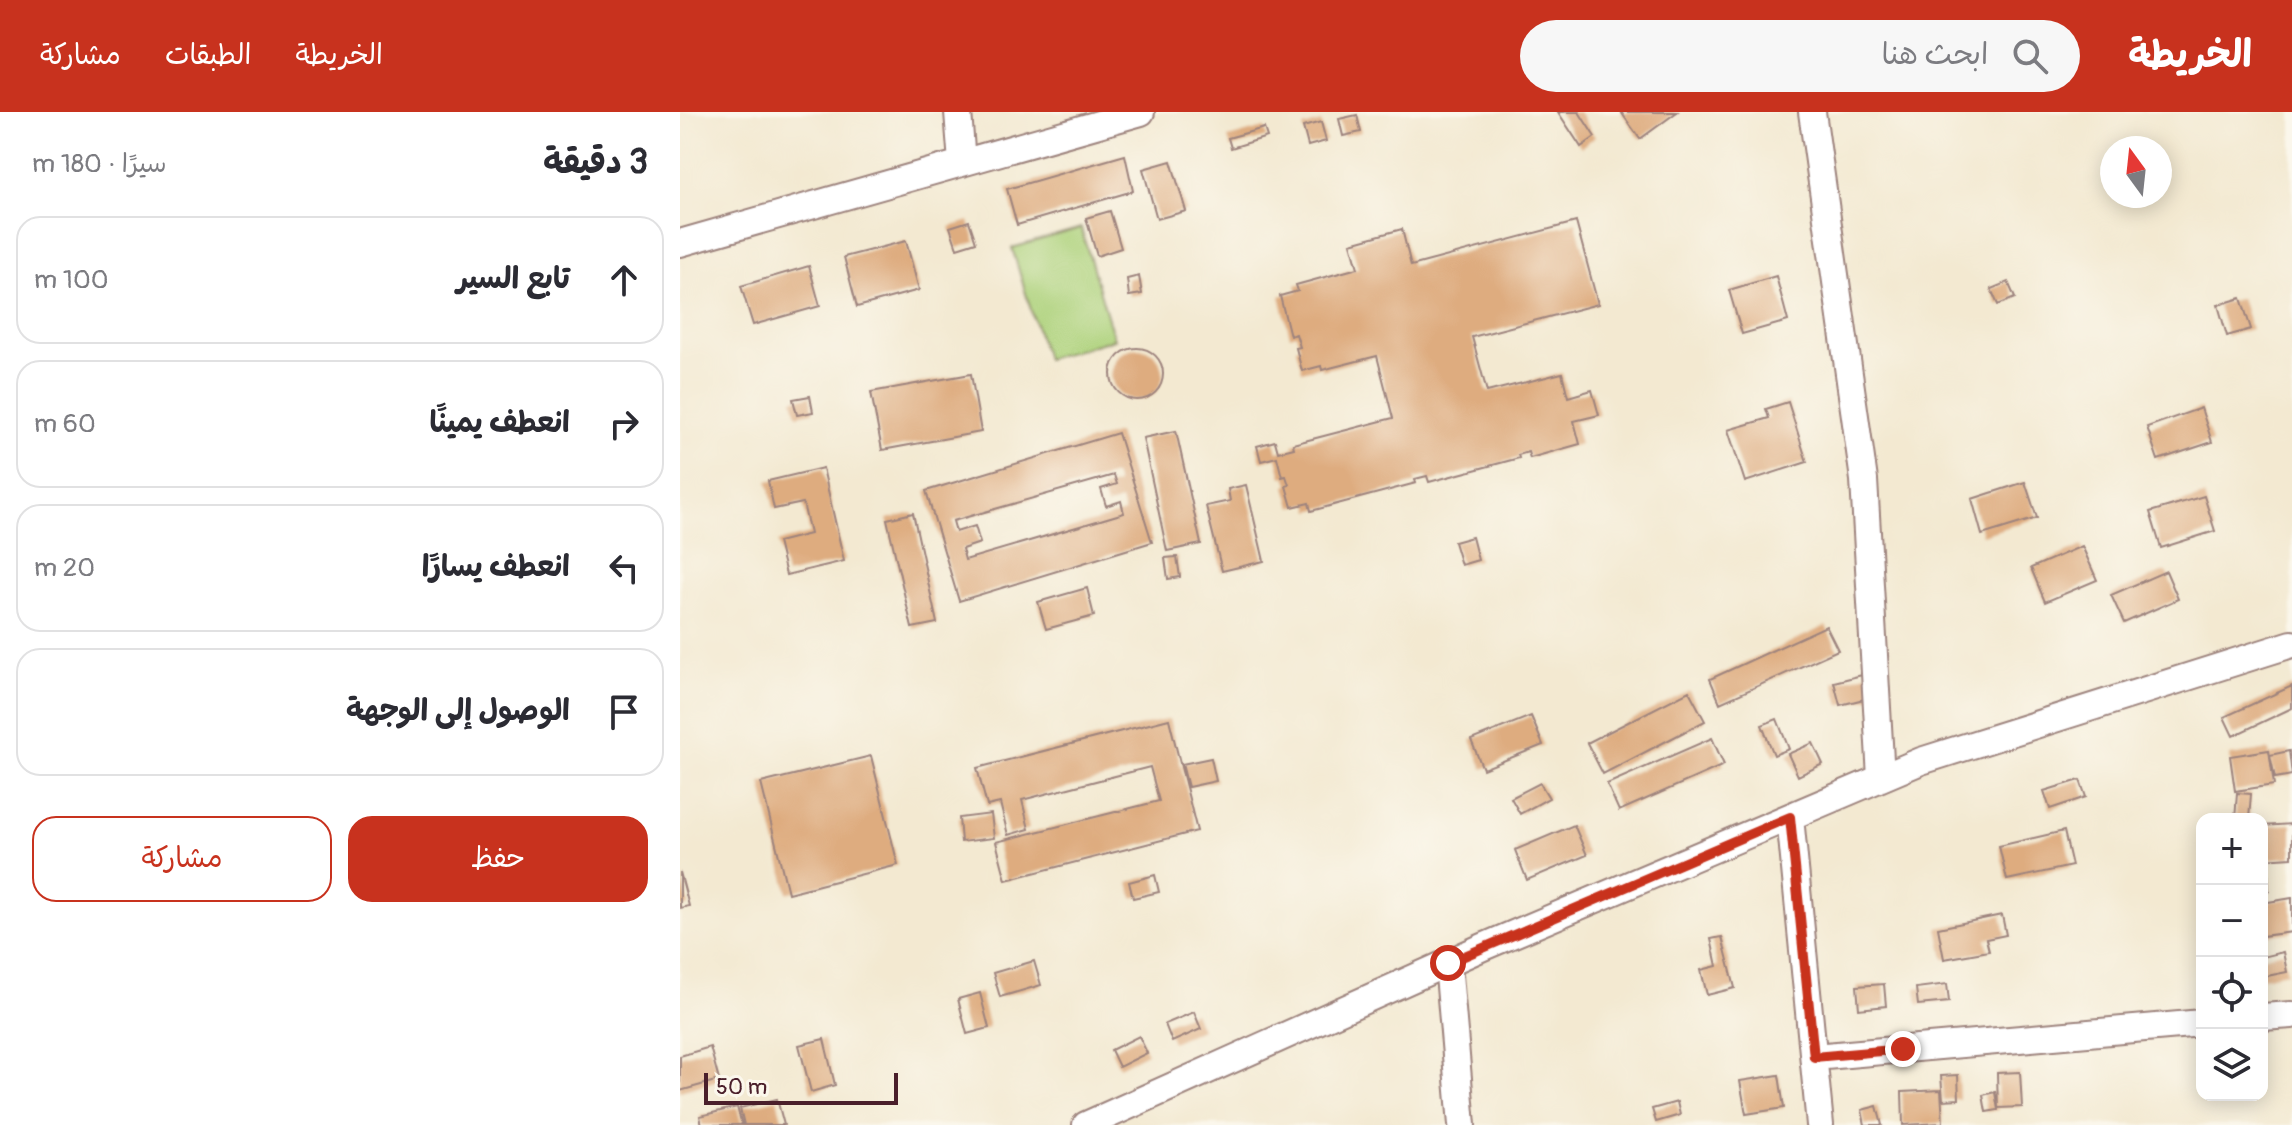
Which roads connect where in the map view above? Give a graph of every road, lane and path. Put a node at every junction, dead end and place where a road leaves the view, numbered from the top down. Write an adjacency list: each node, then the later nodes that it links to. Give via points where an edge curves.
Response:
1 (958, 112): 4 (street)
2 (1812, 112): 7 (street, via 1864,480)
3 (1126, 114): 4 (street)
4 (962, 163): 5 (street)
5 (680, 243)
6 (2292, 644): 7 (street)
7 (1881, 778): 8 (street)
8 (1790, 817): 9 (street); 13 (street)
9 (1448, 963): 14 (street); 15 (street)
10 (2292, 1015): 11 (street)
11 (2268, 1017)
12 (2196, 1024): 13 (street)
13 (1814, 1057): 16 (street)
14 (1086, 1125)
15 (1462, 1125)
16 (1820, 1125)

